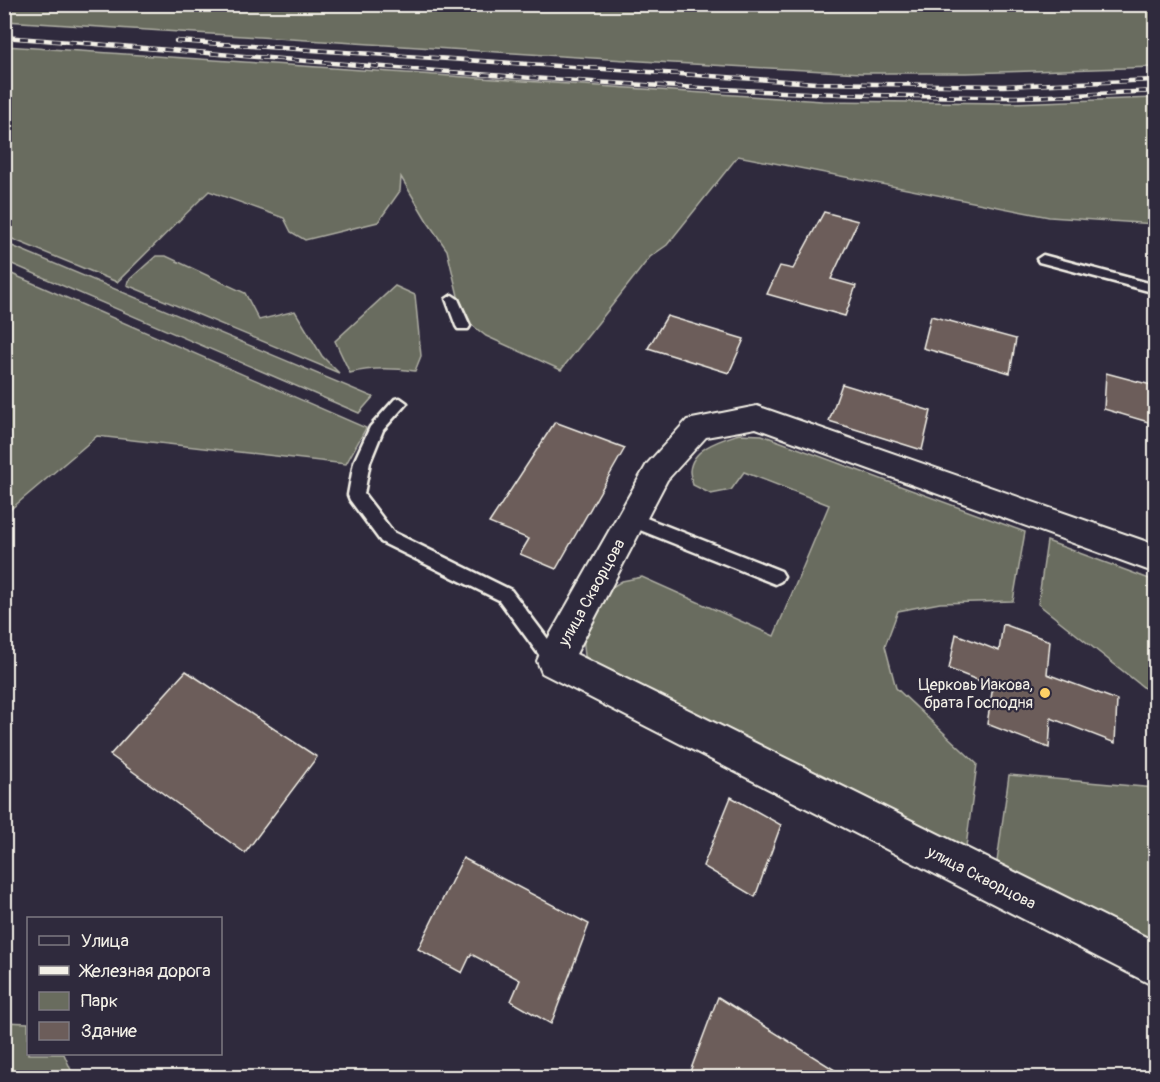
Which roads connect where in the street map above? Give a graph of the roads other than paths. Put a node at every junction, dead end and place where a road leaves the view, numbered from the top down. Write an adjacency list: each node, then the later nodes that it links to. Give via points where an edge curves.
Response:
1 (1043, 259): 2 (lane)
2 (1155, 289)
3 (452, 299): 4 (lane)
4 (463, 326)
5 (400, 403): 9 (lane, via 377,427 362,462 356,495 387,537 505,595)
6 (631, 519): 7 (street, улица Скворцова, via 657,472 697,428 757,417); 8 (lane); 9 (street, улица Скворцова)
7 (1155, 559)
8 (775, 576)
9 (554, 661): 10 (street, улица Скворцова)
10 (1155, 965)

